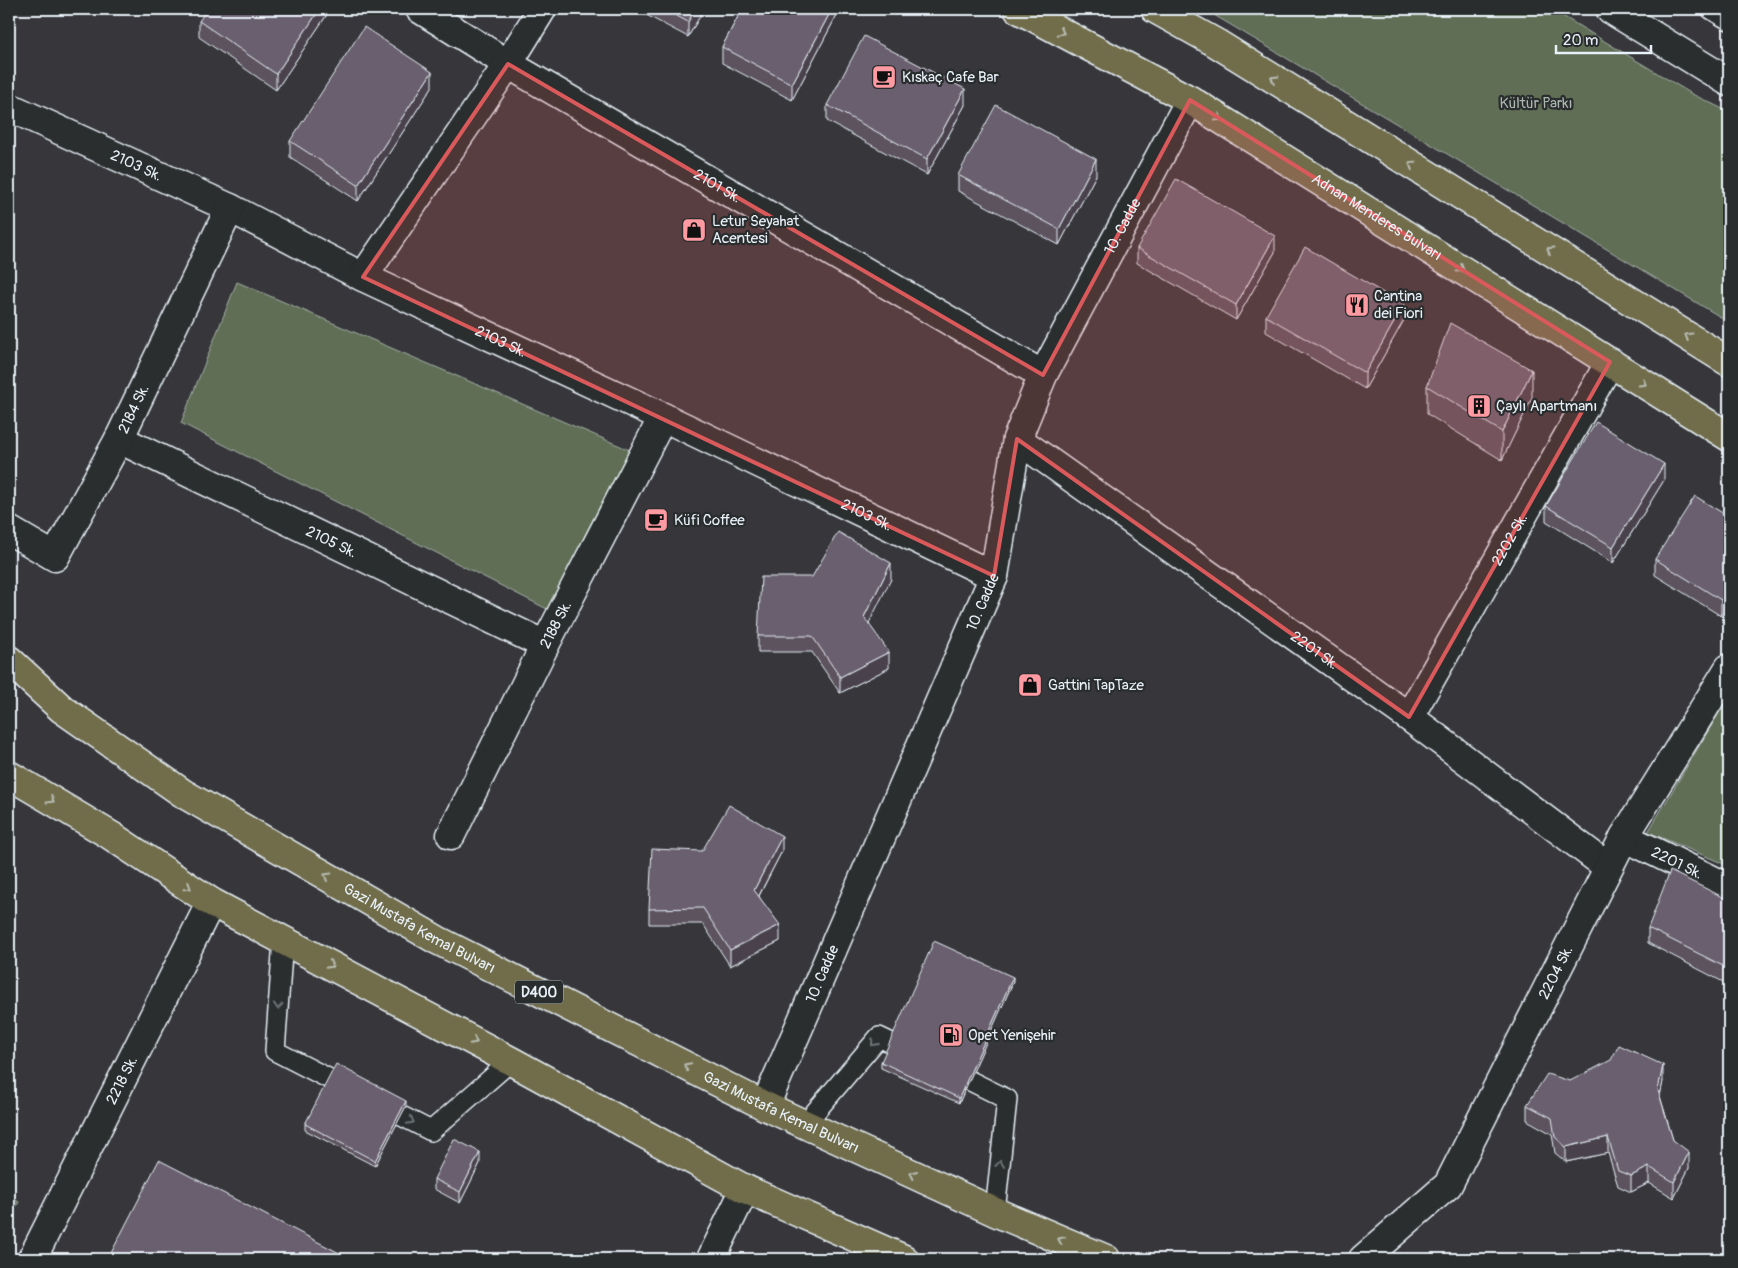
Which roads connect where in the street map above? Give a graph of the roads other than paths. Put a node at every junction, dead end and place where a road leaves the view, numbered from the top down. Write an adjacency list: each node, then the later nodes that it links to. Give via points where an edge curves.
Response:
1 (420, 9): 8 (street, 2101 Sk.)
2 (542, 9): 8 (street)
3 (1018, 9): 10 (main road, Adnan Menderes Bulvarı, one-way to 10)
4 (1155, 9): 15 (main road, one-way to 4, via 1216,43)
5 (1610, 9): 9 (street)
6 (1711, 9): 7 (lane)
7 (1729, 20)
8 (508, 64): 13 (street); 16 (street, 2101 Sk.)
9 (1729, 82)
10 (1190, 100): 14 (main road, Adnan Menderes Bulvarı, one-way to 14); 16 (street, 10. Cadde)
11 (9, 106): 12 (street, 2103 Sk.)
12 (230, 208): 13 (street, 2103 Sk.); 19 (street, 2184 Sk.)
13 (363, 277): 17 (street, 2103 Sk.)
14 (1610, 362): 18 (main road, Adnan Menderes Bulvarı, one-way to 18); 26 (street, 2202 Sk.)
15 (1729, 362)
16 (1043, 375): 20 (street, 10. Cadde)
17 (663, 417): 22 (street, 2103 Sk.); 23 (street, 2188 Sk.)
18 (1729, 437)
19 (119, 439): 21 (street, 2184 Sk., via 55,557); 23 (street, 2105 Sk.)
20 (1017, 439): 22 (street, 10. Cadde); 26 (street, 2201 Sk.)
21 (9, 530)
22 (994, 576): 35 (street, 10. Cadde)
23 (545, 645): 28 (street, 2188 Sk.)
24 (9, 660): 35 (main road, Gazi Mustafa Kemal Bulvarı / D400, one-way to 24, via 437,940 184,794 62,709)
25 (1729, 668): 29 (street, 2204 Sk.)
26 (1409, 717): 30 (street, 2201 Sk.)
27 (9, 775): 32 (main road, one-way to 32)
28 (452, 834)
29 (1624, 837): 30 (street, 2204 Sk.); 31 (street, 2201 Sk.)
30 (1608, 867): 43 (street, 2204 Sk., via 1448,1185)
31 (1729, 888)
32 (211, 902): 33 (main road); 39 (street, 2218 Sk.)
33 (283, 940): 34 (main road, one-way to 34); 34 (lane, one-way to 34, via 275,1051 432,1131)
34 (511, 1061): 37 (main road)
35 (765, 1106): 36 (main road, Gazi Mustafa Kemal Bulvarı / D400)
36 (805, 1124): 38 (main road, Gazi Mustafa Kemal Bulvarı / D400, one-way to 36); 38 (lane, one-way to 36, via 1006,1098 879,1037)
37 (745, 1189): 40 (street); 41 (main road)
38 (995, 1212): 42 (main road, Gazi Mustafa Kemal Bulvarı / D400, one-way to 38)
39 (32, 1259)
40 (711, 1259)
41 (904, 1259)
42 (1106, 1259)
43 (1363, 1259)

